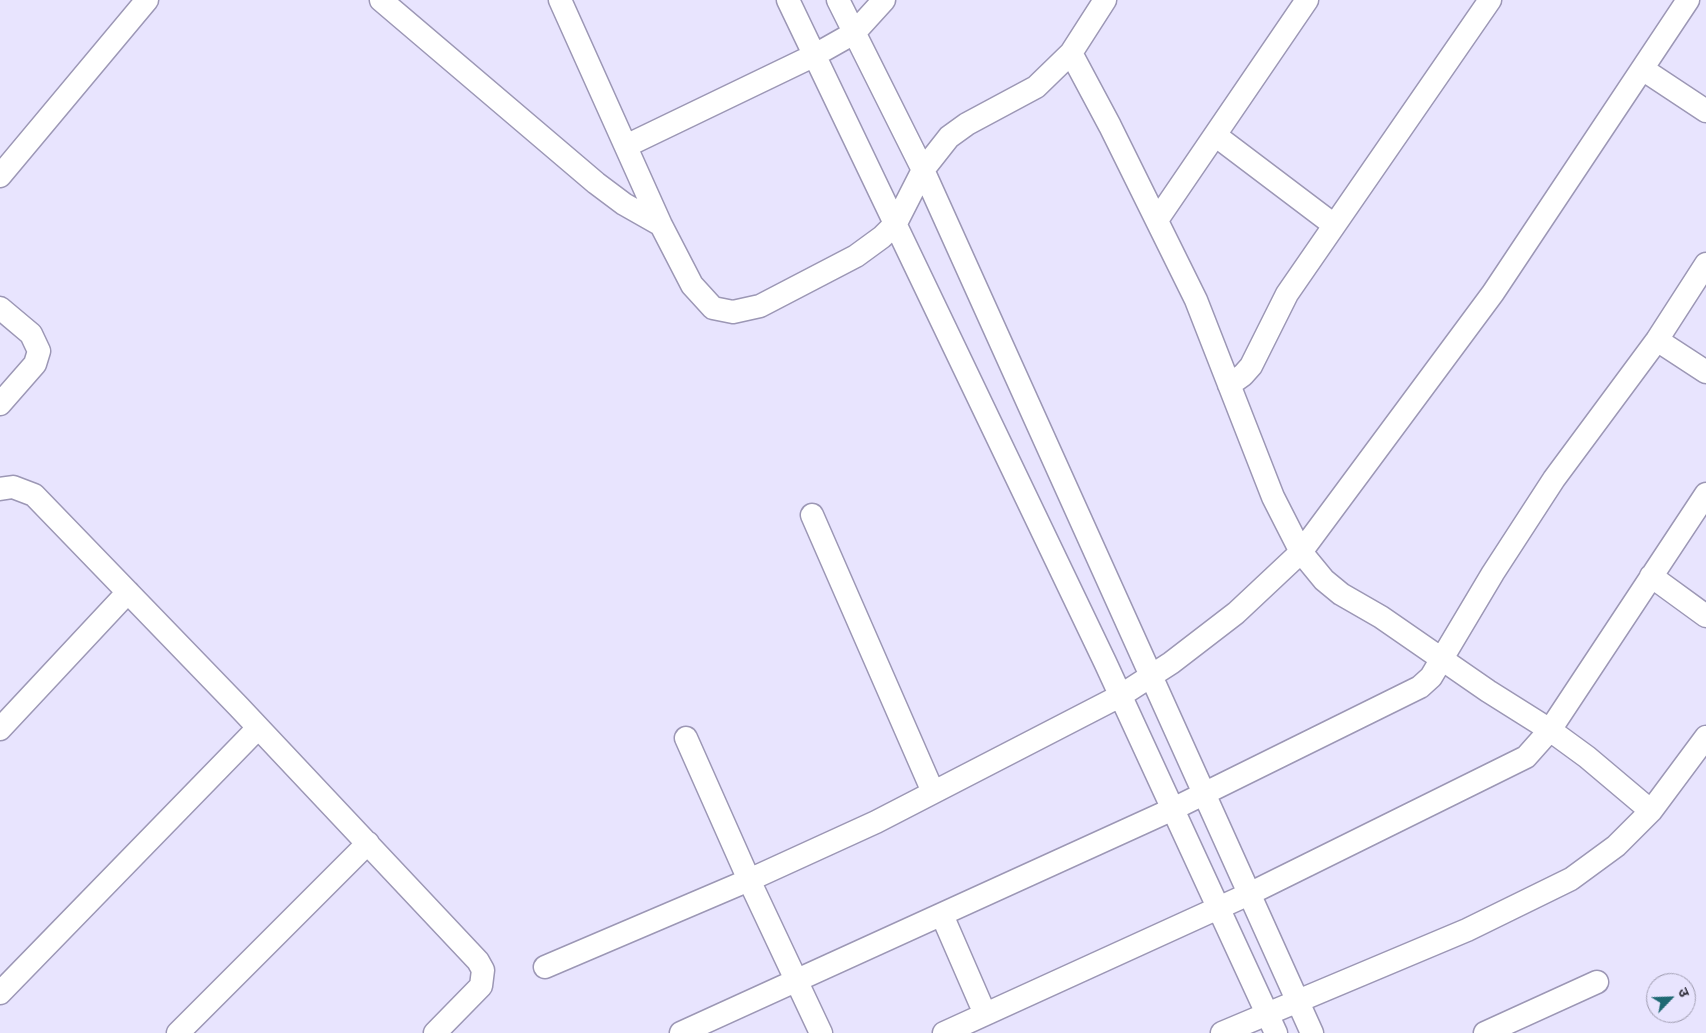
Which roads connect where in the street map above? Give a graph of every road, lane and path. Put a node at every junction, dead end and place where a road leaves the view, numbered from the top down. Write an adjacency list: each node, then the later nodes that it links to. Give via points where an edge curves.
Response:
1 (147, 0): 19 (street)
2 (381, 0): 22 (street, via 596,183)
3 (560, 0): 17 (street)
4 (788, 0): 13 (street)
5 (838, 0): 11 (street)
6 (884, 0): 11 (street)
7 (1105, 0): 12 (street)
8 (1306, 0): 16 (street)
9 (1490, 0): 23 (street)
10 (1688, 0): 14 (street)
11 (854, 33): 13 (street); 18 (street)
12 (1071, 53): 18 (street, via 1036,87 948,137); 20 (street)
13 (815, 55): 17 (street); 21 (street)
14 (1644, 70): 15 (street); 33 (street, via 1493,293)
15 (1706, 111)
16 (1215, 136): 20 (street); 23 (street)
17 (626, 146): 22 (street)
18 (923, 170): 21 (street); 38 (street)
19 (0, 176)
20 (1157, 220): 28 (street, via 1196,300)
21 (896, 224): 22 (street, via 856,256 760,306 733,312 713,308 692,285); 39 (street)
22 (661, 225)
23 (1334, 225): 28 (street, via 1283,301 1251,366)
24 (1706, 264): 26 (street)
25 (0, 308): 29 (street, via 30,334 39,351 35,364)
26 (1657, 340): 27 (street); 37 (street, via 1554,479)
27 (1706, 372)
28 (1229, 385): 33 (street, via 1273,497)
29 (0, 404)
30 (0, 489): 35 (street, via 13,487 34,495)
31 (1706, 494): 34 (street)
32 (812, 515): 45 (street)
33 (1301, 552): 37 (street, via 1324,580 1341,594); 38 (street, via 1236,613)
34 (1651, 576): 36 (street); 42 (street)
35 (128, 592): 40 (street); 41 (street)
36 (1706, 616)
37 (1442, 659): 42 (street); 46 (street, via 1431,678 1420,687)
38 (1152, 676): 39 (street); 46 (street)
39 (1120, 696): 45 (street); 47 (street)
40 (0, 728)
41 (258, 728): 49 (street); 57 (street)
42 (1550, 730): 48 (street); 51 (street, via 1526,758)
43 (1706, 737): 48 (street)
44 (686, 738): 50 (street)
45 (934, 792): 50 (street)
46 (1204, 793): 47 (street); 51 (street)
47 (1173, 809): 52 (street); 53 (street)
48 (1651, 811): 58 (street, via 1616,846 1571,879 1466,930)
49 (368, 843): 61 (street); 62 (street, via 483,970 481,986)
50 (748, 880): 54 (street); 55 (street)
51 (1249, 894): 52 (street); 58 (street)
52 (1219, 907): 59 (street); 60 (street)
53 (942, 915): 55 (street); 59 (street)
54 (545, 967)
55 (797, 981): 63 (street); 64 (street)
56 (1597, 982): 68 (street)
57 (0, 994)
58 (1297, 1000): 60 (street); 67 (street)
59 (984, 1014): 65 (street)
60 (1272, 1023): 66 (street)
61 (178, 1033)
62 (435, 1033)
63 (681, 1033)
64 (821, 1033)
65 (944, 1033)
66 (1222, 1033)
67 (1312, 1033)
68 (1484, 1033)

